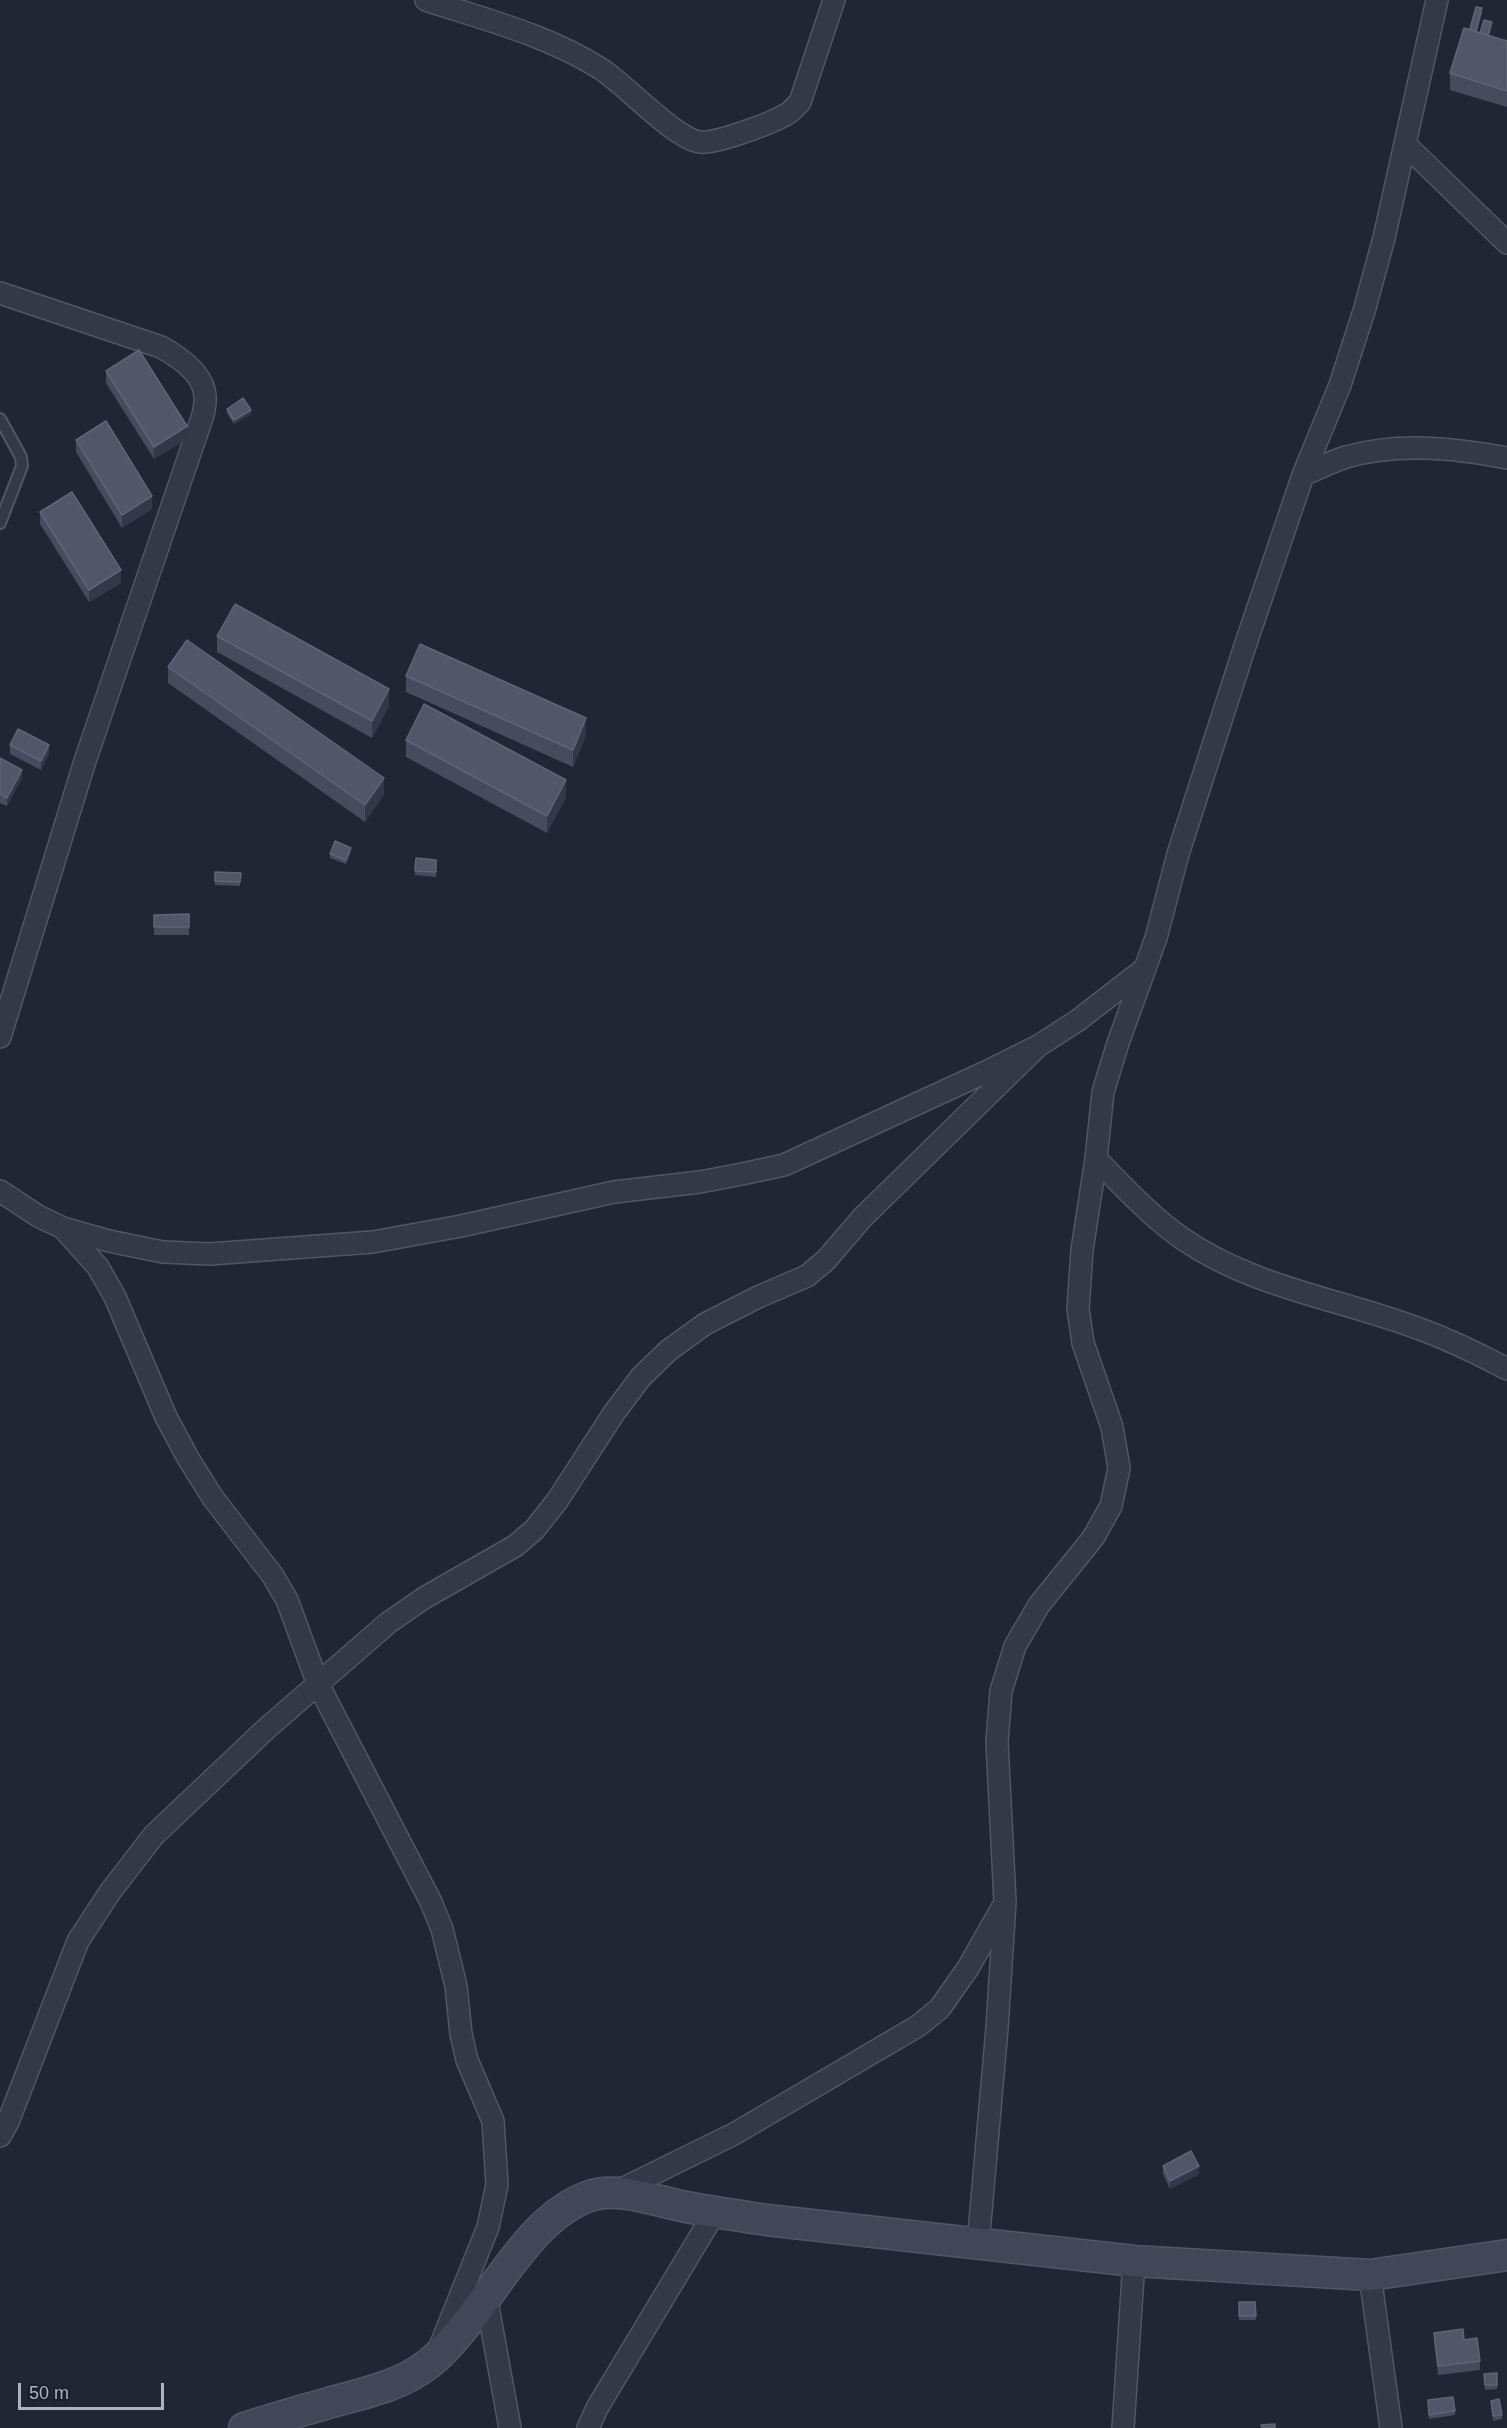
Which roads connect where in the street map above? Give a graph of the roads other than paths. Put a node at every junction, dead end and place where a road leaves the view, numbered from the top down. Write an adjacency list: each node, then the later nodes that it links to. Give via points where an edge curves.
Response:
1 (426, 0): 2 (street, via 544,39 625,85 690,140 702,142 717,141 790,113 800,102)
2 (834, 0)
3 (1437, 0): 4 (street)
4 (1406, 145): 5 (street); 9 (street, via 1364,311 1340,385)
5 (1507, 243)
6 (0, 293): 12 (street, via 161,348 175,355 199,378 206,394 203,415 85,761)
7 (0, 419): 10 (lane, via 22,466)
8 (1507, 458): 9 (street, via 1466,450 1376,450 1344,458)
9 (1303, 476): 11 (street)
10 (0, 523)
11 (1143, 970): 13 (street); 14 (street, via 1102,1092)
12 (0, 1037)
13 (1038, 1046): 16 (street, via 784,1165 711,1180 614,1192 373,1242 250,1252 163,1252); 18 (street, via 807,1276 705,1324 669,1350 641,1377 534,1530 515,1546 388,1623)
14 (1096, 1159): 17 (street, via 1183,1239 1221,1261 1262,1280 1420,1329); 19 (street, via 1082,1250 1078,1309 1083,1343 1112,1427 1119,1468 1111,1506 1093,1538 1033,1615 1015,1646 1001,1691 997,1742)
15 (0, 1191): 16 (street)
16 (63, 1228): 18 (street, via 98,1267 115,1297 166,1417 188,1458 287,1600)
17 (1507, 1368)
18 (318, 1684): 20 (street, via 154,1834 110,1892 78,1941); 28 (street, via 442,1929 467,2060 493,2121 495,2200 488,2228)
19 (1005, 1902): 21 (street, via 957,1984 940,2008 918,2026 734,2134); 23 (street)
20 (0, 2136)
21 (616, 2192): 22 (street); 27 (street, via 594,2194 570,2204 542,2226)
22 (715, 2212): 23 (street); 31 (street)
23 (978, 2245): 25 (street)
24 (1507, 2256): 26 (street)
25 (1134, 2261): 26 (street); 32 (street)
26 (1370, 2274): 33 (street)
27 (486, 2296): 28 (street); 30 (street)
28 (436, 2357): 29 (street, via 406,2378 377,2390)
29 (244, 2428)
30 (510, 2428)
31 (588, 2428)
32 (1123, 2428)
33 (1391, 2428)

